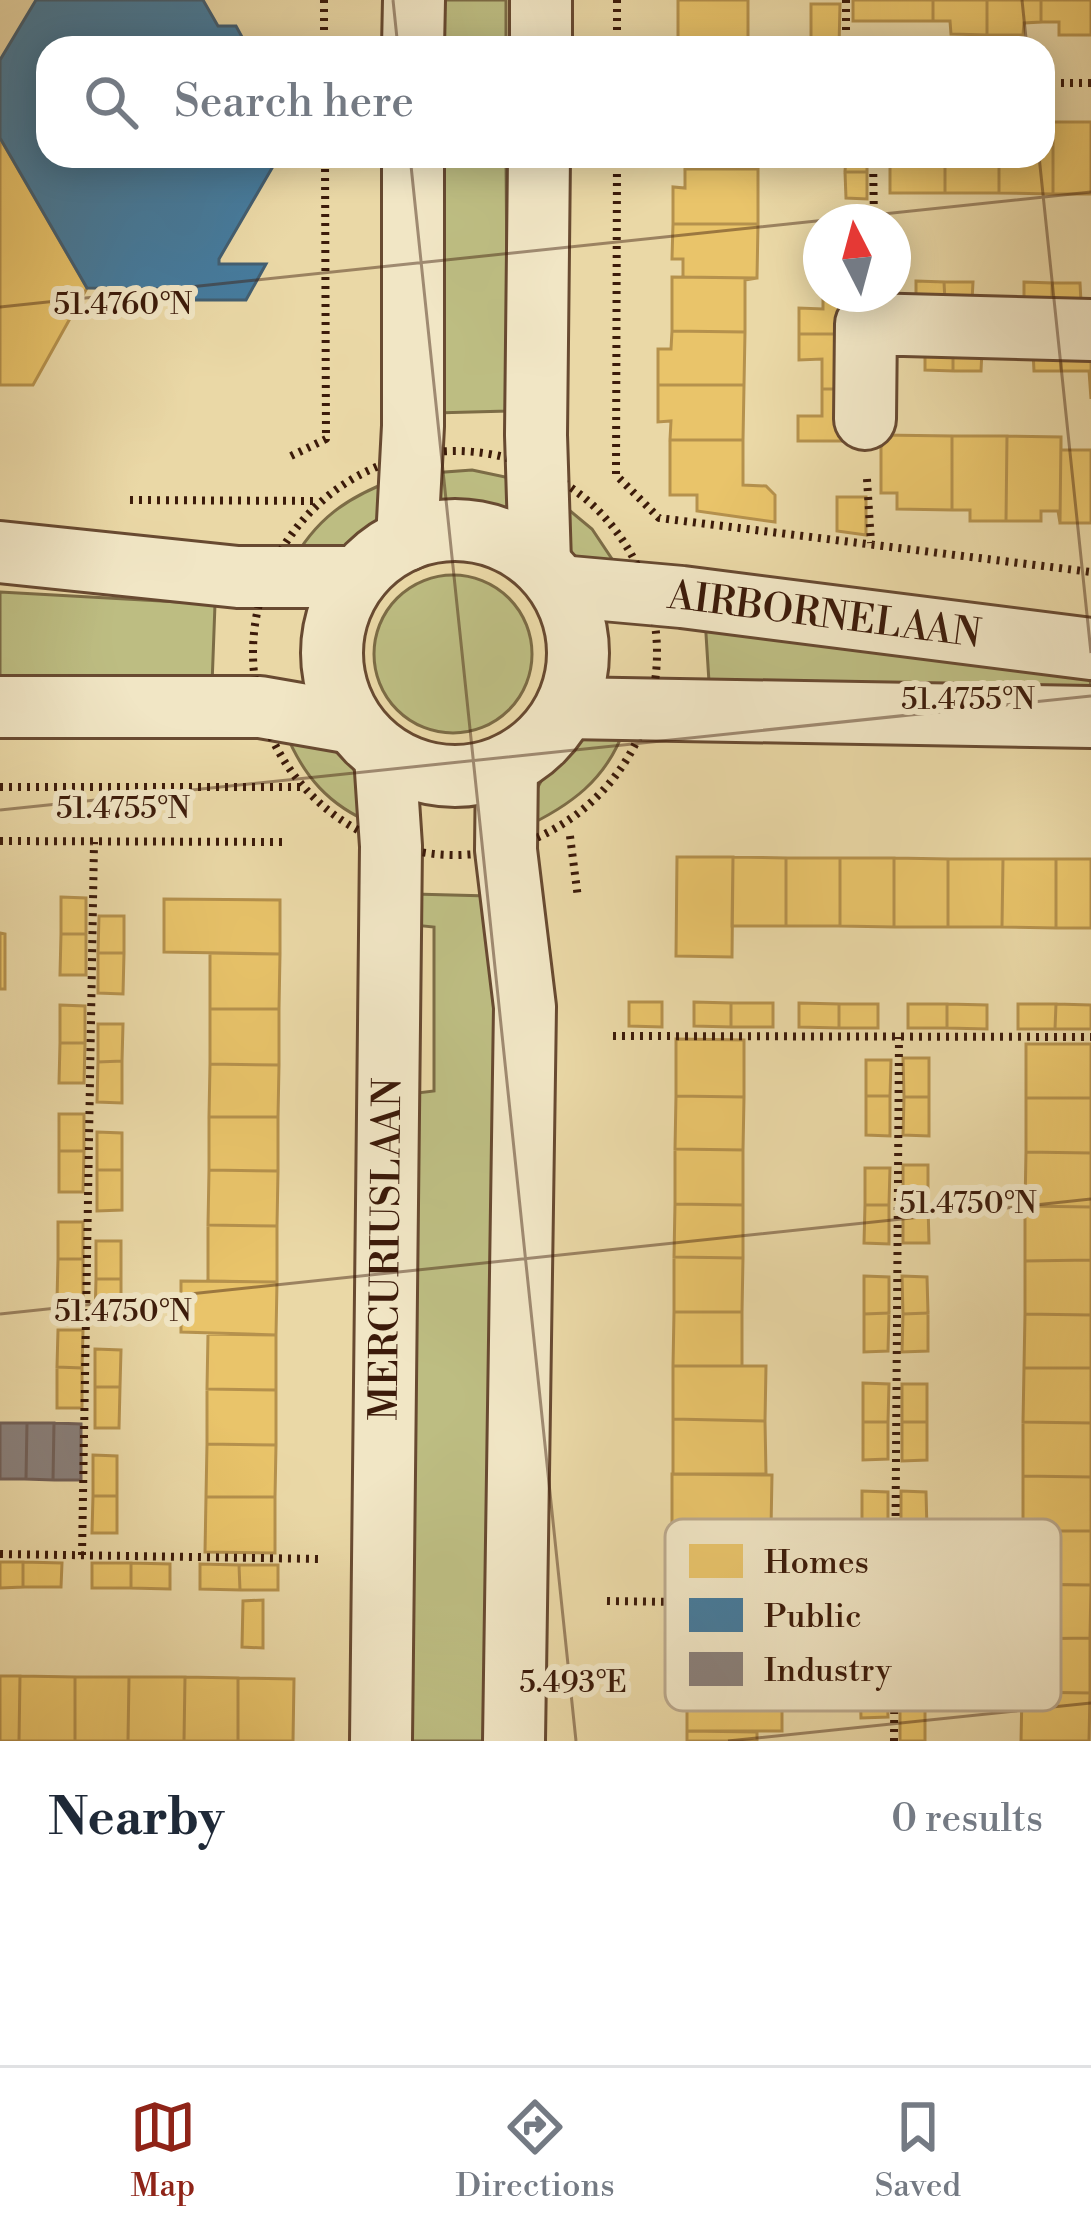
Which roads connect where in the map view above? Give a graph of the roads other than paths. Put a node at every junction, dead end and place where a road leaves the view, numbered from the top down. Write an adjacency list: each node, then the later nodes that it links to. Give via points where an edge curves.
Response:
1 (413, 0): 3 (street)
2 (542, 0): 4 (street)
3 (413, 36)
4 (541, 36)
5 (413, 168): 9 (street)
6 (539, 168): 11 (street, via 536,434)
7 (1091, 330): 8 (street, via 866,324)
8 (865, 419)
9 (406, 540): 11 (street, via 477,531 511,543); 12 (street)
10 (0, 552): 12 (street, via 252,578)
11 (549, 575): 13 (street, AIRBORNELAAN); 15 (street, via 573,615 579,646)
12 (358, 577): 17 (street, via 332,649 338,694)
13 (1091, 649)
14 (0, 707): 17 (street, via 260,707)
15 (566, 708): 16 (street, AIRBORNELAAN); 18 (street, via 541,742)
16 (1091, 717)
17 (369, 739): 18 (street, via 414,770 476,775); 19 (street, MERCURIUSLAAN, via 391,874)
18 (506, 766): 20 (street, via 506,850 525,1007)
19 (382, 1741)
20 (514, 1741)

